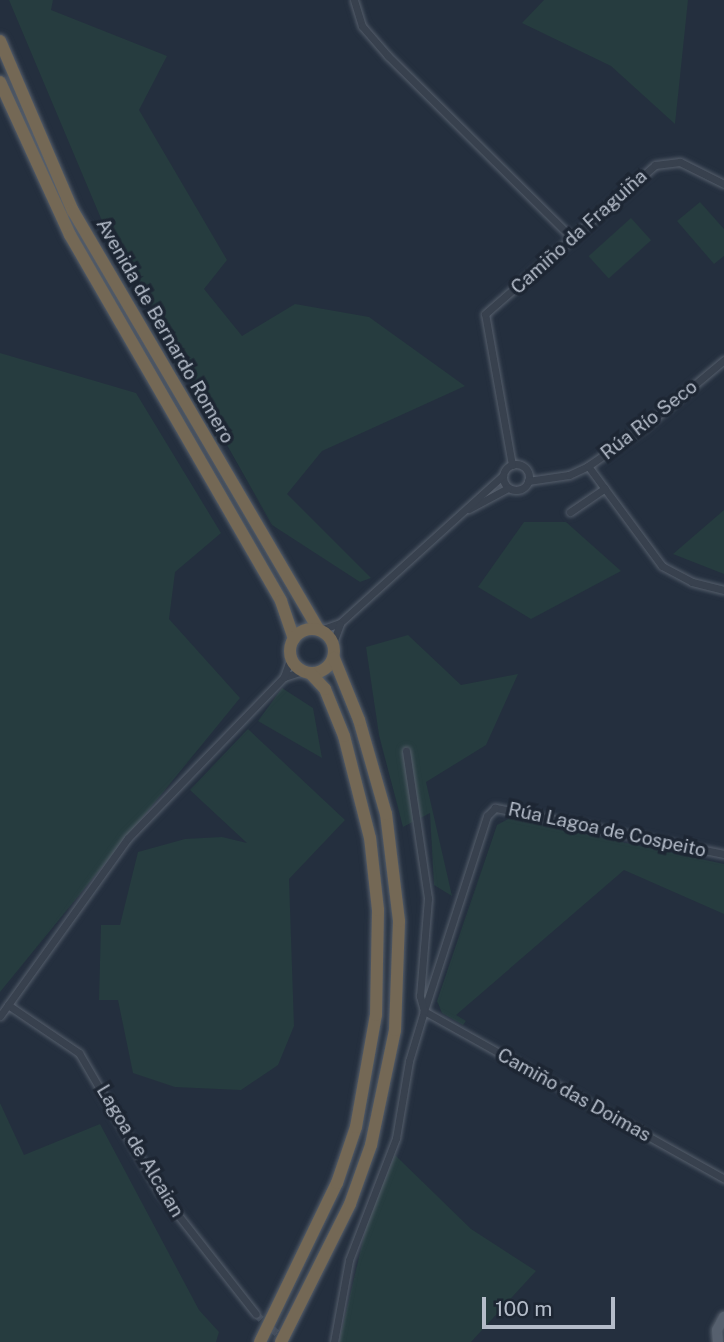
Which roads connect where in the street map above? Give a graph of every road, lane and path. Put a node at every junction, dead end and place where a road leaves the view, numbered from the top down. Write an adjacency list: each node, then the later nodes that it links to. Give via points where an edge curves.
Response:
1 (354, 0): 5 (street, via 362,26 388,56)
2 (0, 41): 17 (highway, Avenida de Bernardo Romero, via 74,211)
3 (0, 82): 18 (highway, Avenida de Bernardo Romero, via 70,235 281,601)
4 (724, 184): 5 (street, Camiño da Fraguiña, via 680,162 655,165)
5 (573, 239): 7 (street, Camiño da Fraguiña, via 485,314)
6 (724, 360): 8 (street, Rúa Río Seco, via 643,428)
7 (512, 465): 9 (street); 10 (street, via 526,470)
8 (588, 466): 10 (street, Rúa Río Seco, via 569,475); 12 (street)
9 (503, 475): 11 (street); 14 (street)
10 (528, 481): 11 (street, via 518,490)
11 (508, 488): 14 (street)
12 (605, 488): 13 (street); 15 (street, via 662,566 692,582)
13 (570, 512)
14 (456, 517): 16 (street)
15 (724, 590)
16 (341, 623): 17 (street); 19 (street)
17 (319, 630): 18 (highway, via 304,631); 19 (highway)
18 (294, 639): 20 (highway)
19 (333, 643): 21 (highway)
20 (291, 657): 22 (highway); 23 (street)
21 (334, 658): 22 (highway, via 322,671); 33 (highway, via 359,720 386,814 399,921 395,1030 371,1145 350,1204)
22 (306, 672): 23 (street); 32 (highway, via 325,689 344,736 370,838 378,910 376,1015 356,1126 337,1183)
23 (284, 677): 26 (street, via 128,838)
24 (406, 751): 27 (street, via 428,898 420,996)
25 (724, 854): 27 (street, Rúa Lagoa de Cospeito, via 495,808 487,816)
26 (9, 1005): 28 (street); 30 (street, Lagoa de Alcaian, via 79,1053 160,1192)
27 (424, 1011): 29 (street, Camiño das Doimas); 34 (street, via 409,1061 396,1138 349,1260)
28 (0, 1016)
29 (724, 1179)
30 (256, 1314)
31 (724, 1317): 35 (main road, via 717,1330)
32 (260, 1342)
33 (281, 1342)
34 (334, 1342)
35 (718, 1342)

